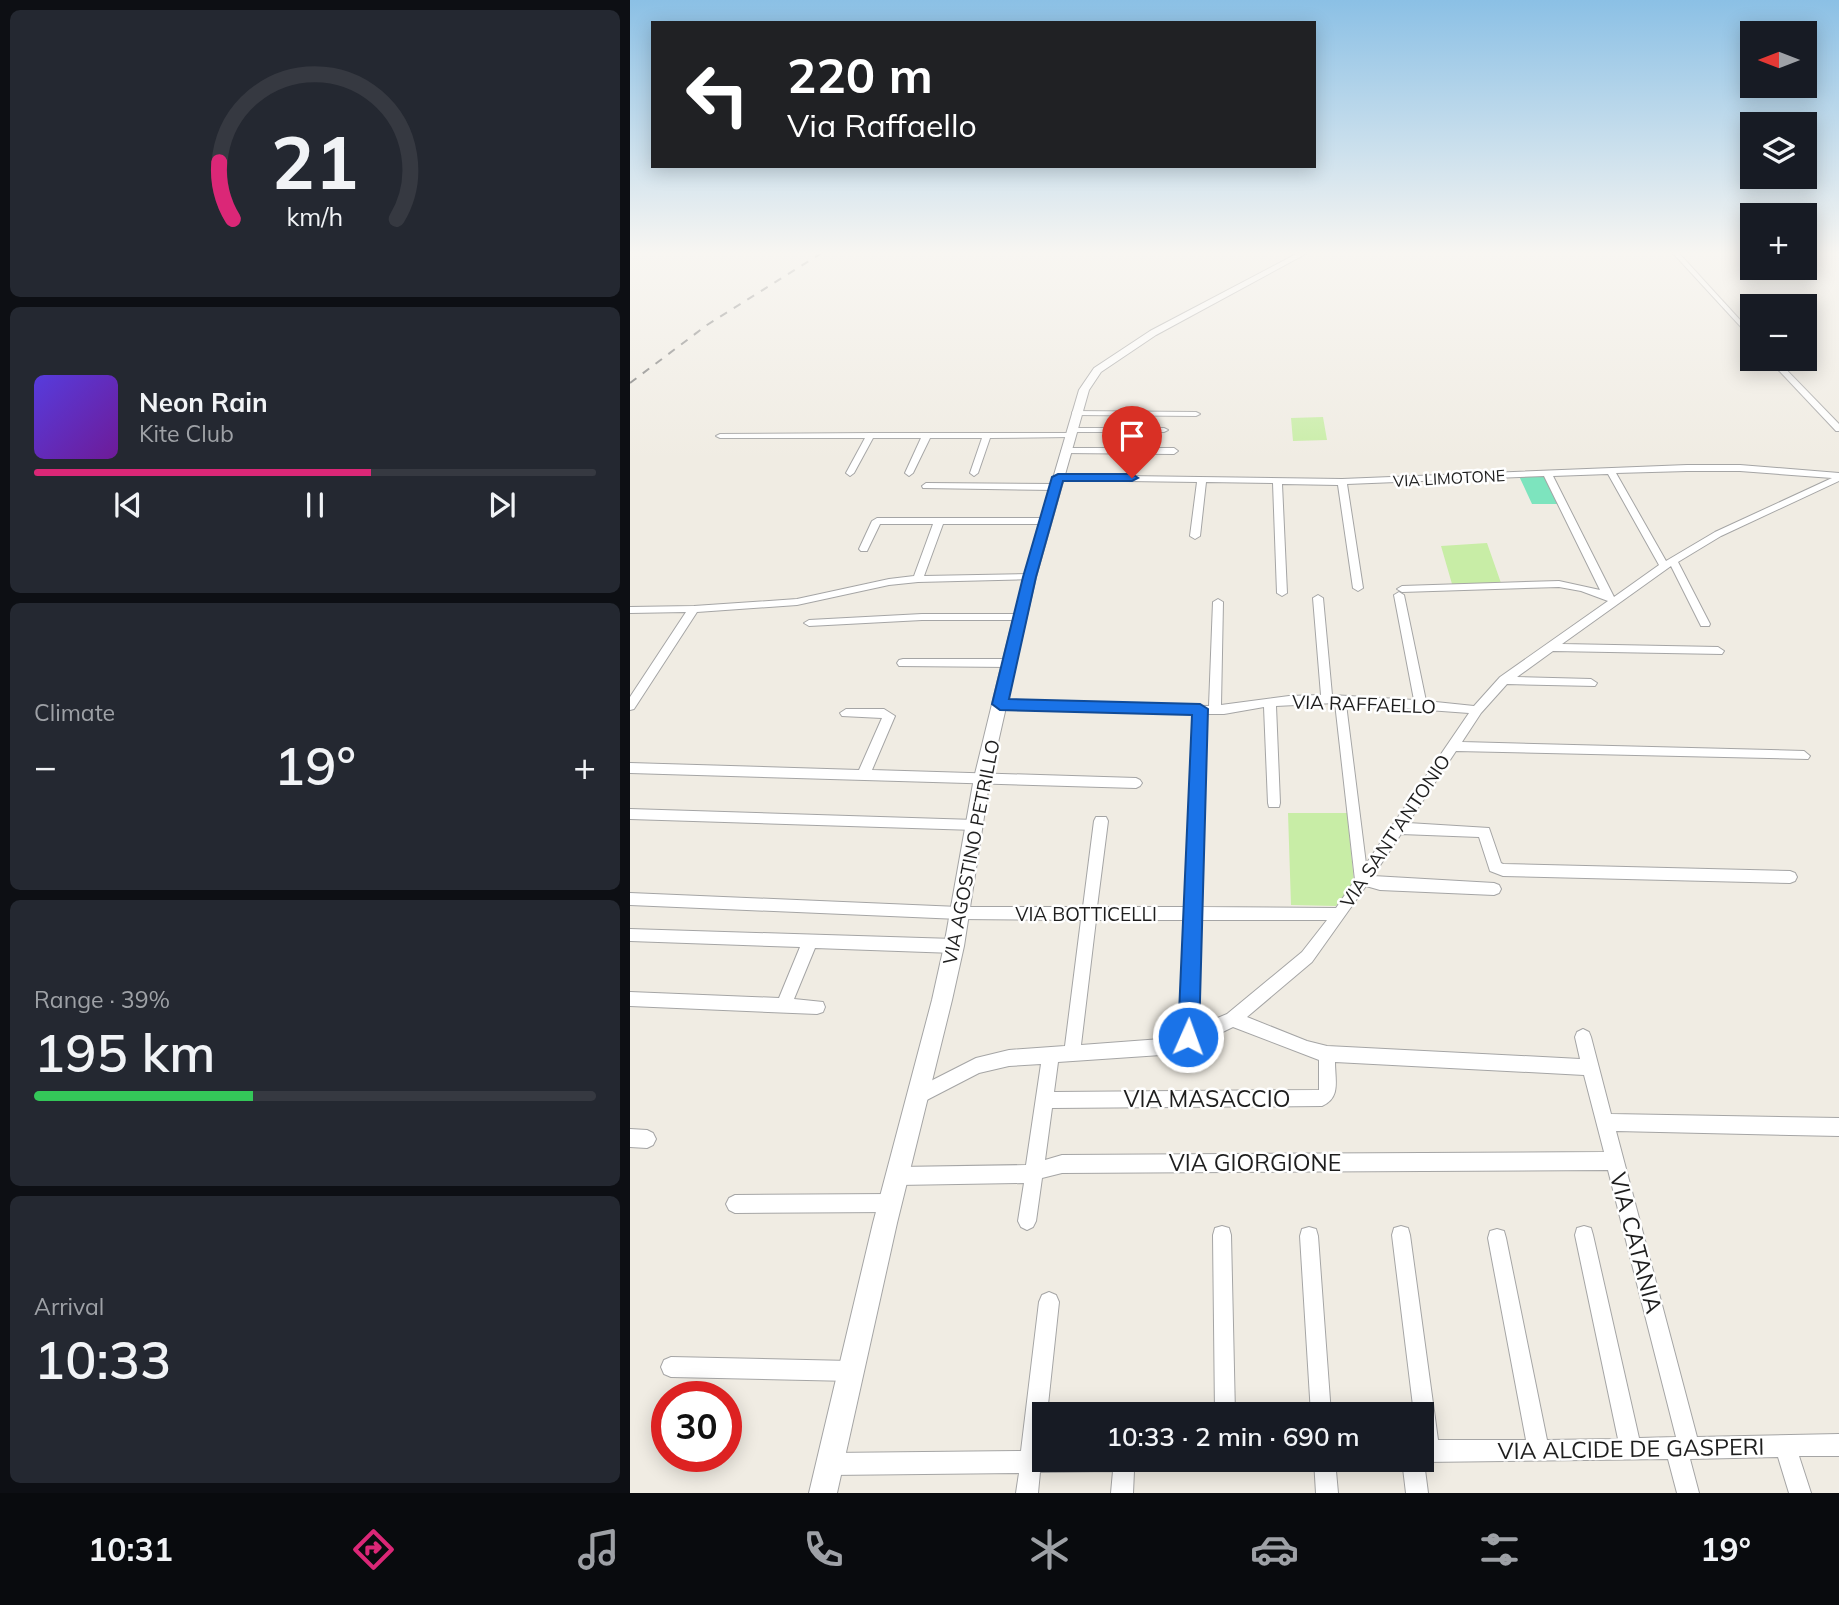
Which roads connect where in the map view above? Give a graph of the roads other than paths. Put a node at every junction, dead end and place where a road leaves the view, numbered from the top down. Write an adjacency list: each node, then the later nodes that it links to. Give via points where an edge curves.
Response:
1 (1176, 321): 6 (street, VIA AGOSTINO PETRILLO, via 1114,358 1090,379)
2 (1783, 371): 4 (street)
3 (1196, 414): 6 (street)
4 (1839, 429)
5 (1164, 430): 6 (street)
6 (1071, 432): 9 (street); 13 (street); 22 (street, VIA AGOSTINO PETRILLO)
7 (871, 435): 8 (street); 11 (street); 16 (street)
8 (927, 435): 9 (street); 15 (street)
9 (987, 435): 17 (street)
10 (720, 436): 11 (street)
11 (789, 436): 12 (street)
12 (779, 450)
13 (1174, 450)
14 (1610, 470): 18 (street, VIA LIMOTONE); 19 (street, VIA LIMOTONE, via 1740,468); 29 (street)
15 (909, 472)
16 (850, 473)
17 (974, 473)
18 (1547, 473): 23 (street, VIA LIMOTONE); 35 (street)
19 (1839, 477): 29 (street, VIA SANT'ANTONIO, via 1718,534)
20 (1202, 479): 21 (street, VIA LIMOTONE); 22 (street, VIA LIMOTONE); 27 (street)
21 (1277, 481): 23 (street, VIA LIMOTONE); 33 (street)
22 (1056, 482): 24 (street, VIA LIMOTONE); 26 (street, VIA AGOSTINO PETRILLO)
23 (1342, 482): 32 (street)
24 (926, 486)
25 (939, 521): 26 (street); 28 (street, via 877,521); 31 (street)
26 (1045, 521): 30 (street, VIA AGOSTINO PETRILLO)
27 (1195, 536)
28 (864, 550)
29 (1669, 563): 35 (street, VIA SANT'ANTONIO); 41 (street)
30 (1030, 577): 31 (street); 39 (street, VIA AGOSTINO PETRILLO)
31 (918, 579): 37 (street, via 797,602)
32 (1358, 588)
33 (1282, 593)
34 (1318, 598): 48 (street)
35 (1610, 599): 42 (street, VIA SANT'ANTONIO); 51 (street, via 1583,587 1559,584 1400,592)
36 (1218, 603): 53 (street)
37 (694, 609): 38 (street); 52 (street)
38 (630, 610)
39 (1020, 617): 40 (street); 45 (street, VIA AGOSTINO PETRILLO)
40 (809, 623)
41 (1705, 624)
42 (1551, 647): 43 (street); 46 (street, VIA SANT'ANTONIO)
43 (1718, 650)
44 (903, 663): 45 (street)
45 (1009, 663): 49 (street, VIA AGOSTINO PETRILLO)
46 (1504, 680): 47 (street); 54 (street, VIA SANT'ANTONIO)
47 (1591, 683)
48 (1334, 699): 50 (street, VIA RAFFAELLO); 51 (street, VIA RAFFAELLO); 68 (street)
49 (1000, 704): 53 (street, VIA RAFFAELLO); 60 (street, VIA AGOSTINO PETRILLO)
50 (1270, 704): 53 (street, VIA RAFFAELLO); 62 (street)
51 (1421, 705): 54 (street, VIA RAFFAELLO)
52 (630, 706)
53 (1208, 710): 73 (street)
54 (1477, 710): 56 (street, VIA SANT'ANTONIO)
55 (846, 713): 59 (street, via 889,716)
56 (1452, 746): 57 (street); 66 (street, VIA SANT'ANTONIO)
57 (1804, 756)
58 (630, 768): 59 (street)
59 (864, 774): 60 (street)
60 (982, 778): 61 (street); 65 (street, VIA AGOSTINO PETRILLO)
61 (1136, 783)
62 (1273, 803)
63 (630, 814): 65 (street)
64 (1101, 821): 72 (street)
65 (975, 825): 71 (street, VIA AGOSTINO PETRILLO)
66 (1396, 828): 67 (street, via 1484,832 1496,867 1503,870); 68 (street, VIA SANT'ANTONIO)
67 (1790, 877)
68 (1361, 879): 69 (street, via 1380,884); 74 (street, VIA SANT'ANTONIO)
69 (1494, 889)
70 (630, 899): 71 (street, VIA BOTTICELLI)
71 (959, 913): 72 (street, VIA BOTTICELLI); 77 (street, VIA AGOSTINO PETRILLO)
72 (1089, 914): 73 (street, VIA BOTTICELLI); 84 (street)
73 (1193, 914): 74 (street, VIA BOTTICELLI); 82 (street)
74 (1340, 914): 81 (street, VIA SANT'ANTONIO, via 1307,957)
75 (630, 935): 76 (street)
76 (810, 942): 77 (street); 79 (street)
77 (954, 946): 88 (street, VIA AGOSTINO PETRILLO)
78 (630, 999): 79 (street)
79 (783, 1006): 80 (street)
80 (817, 1007)
81 (1233, 1018): 82 (street, VIA SANT'ANTONIO); 86 (street)
82 (1188, 1037): 84 (street, VIA SANT'ANTONIO, via 1161,1046)
83 (1583, 1037): 87 (street, VIA CATANIA)
84 (1072, 1052): 85 (street, VIA SANT'ANTONIO)
85 (1051, 1054): 88 (street, VIA SANT'ANTONIO, via 976,1066); 89 (street)
86 (1327, 1054): 87 (street); 89 (street, VIA MASACCIO, via 1327,1094 1322,1098)
87 (1590, 1067): 90 (street, VIA CATANIA)
88 (919, 1096): 94 (street, VIA AGOSTINO PETRILLO)
89 (1044, 1100): 93 (street)
90 (1604, 1122): 91 (street); 92 (street, VIA CATANIA)
91 (1839, 1127)
92 (1615, 1161): 93 (street, VIA GIORGIONE, via 1062,1164); 112 (street, VIA CATANIA)
93 (1034, 1174): 94 (street, VIA GIORGIONE); 97 (street)
94 (898, 1176): 95 (street, VIA AGOSTINO PETRILLO)
95 (891, 1203): 96 (street); 105 (street, VIA AGOSTINO PETRILLO)
96 (735, 1204)
97 (1027, 1221)
98 (1222, 1236): 106 (street)
99 (1309, 1236): 107 (street)
100 (1401, 1236): 108 (street)
101 (1584, 1236): 111 (street)
102 (1497, 1237): 113 (street)
103 (1049, 1302): 115 (street)
104 (671, 1367): 105 (street)
105 (851, 1371): 116 (street, VIA AGOSTINO PETRILLO)
106 (1225, 1402)
107 (1320, 1402)
108 (1417, 1402)
109 (1839, 1445): 110 (street, VIA ALCIDE DE GASPERI)
110 (1785, 1446): 112 (street, VIA ALCIDE DE GASPERI); 126 (street)
111 (1631, 1448): 112 (street, VIA ALCIDE DE GASPERI); 113 (street, VIA ALCIDE DE GASPERI)
112 (1683, 1448): 125 (street, VIA CATANIA)
113 (1539, 1451): 114 (street, VIA ALCIDE DE GASPERI)
114 (1434, 1454)
115 (1030, 1461): 116 (street); 121 (street)
116 (830, 1464): 120 (street, VIA AGOSTINO PETRILLO)
117 (1123, 1472): 122 (street)
118 (1326, 1472): 123 (street)
119 (1420, 1472): 124 (street)
120 (823, 1493)
121 (1027, 1493)
122 (1122, 1493)
123 (1327, 1493)
124 (1417, 1493)
125 (1688, 1493)
126 (1800, 1493)

